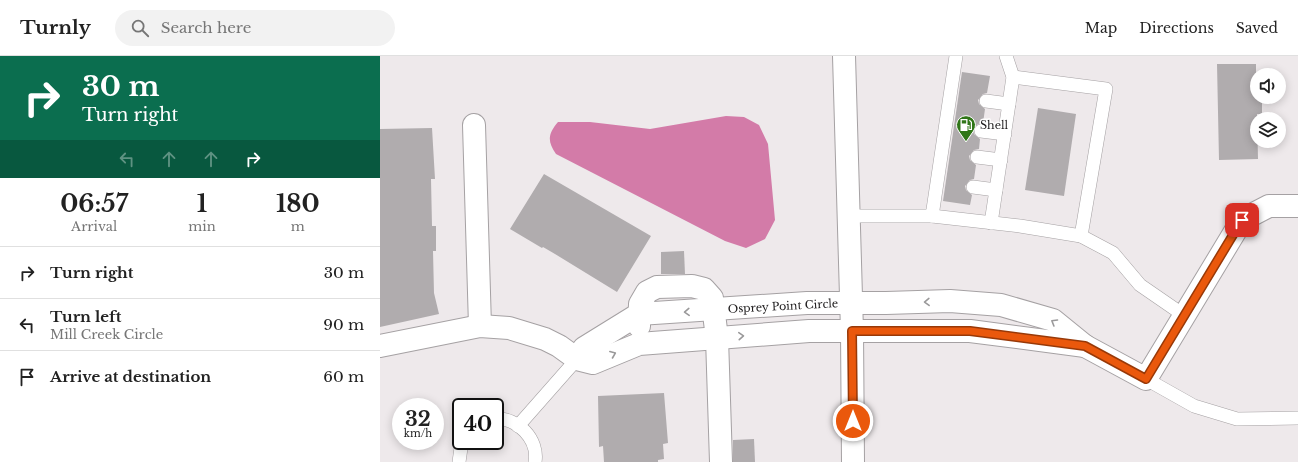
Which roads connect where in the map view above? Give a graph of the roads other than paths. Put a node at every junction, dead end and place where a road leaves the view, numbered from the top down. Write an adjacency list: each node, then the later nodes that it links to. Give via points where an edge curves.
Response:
1 (844, 56): 15 (street)
2 (956, 56): 16 (lane, via 954,97 942,182)
3 (1006, 56): 4 (lane)
4 (1013, 77): 6 (lane); 18 (lane, via 1106,89)
5 (986, 101): 6 (lane)
6 (1009, 104): 9 (lane)
7 (474, 125): 23 (street)
8 (981, 131): 9 (lane)
9 (1005, 134): 11 (lane)
10 (977, 157): 11 (lane)
11 (1001, 160): 13 (lane)
12 (973, 186): 13 (lane)
13 (996, 190): 17 (lane)
14 (1298, 206): 22 (street, via 1269,206 1242,220)
15 (849, 216): 16 (lane); 19 (street)
16 (932, 216): 17 (lane)
17 (992, 223): 18 (lane)
18 (1081, 236): 22 (lane, via 1113,253 1140,285)
19 (852, 303): 20 (street, Osprey Point Circle, via 807,303); 24 (street); 28 (street, Osprey Point Circle, one-way to 19, via 1053,320 1001,305 950,301)
20 (715, 310): 21 (street, Osprey Point Circle, one-way to 21, via 712,298 704,289 692,286 657,288 647,292 640,304); 25 (street, Osprey Point Circle)
21 (639, 314): 26 (street, Osprey Point Circle); 29 (street, via 584,348)
22 (1185, 316): 30 (street)
23 (480, 326): 27 (street); 29 (street, via 509,328 545,339)
24 (852, 331): 25 (street, one-way to 24, via 809,331); 28 (street, via 970,331); 38 (street)
25 (717, 338): 26 (street); 37 (street, Osprey Point Circle)
26 (639, 344): 29 (street, one-way to 26, via 593,363)
27 (380, 346)
28 (1085, 346): 30 (street)
29 (577, 359): 33 (lane)
30 (1146, 379): 31 (lane, via 1194,406 1237,419)
31 (1298, 418)
32 (504, 421): 33 (lane)
33 (518, 426): 36 (lane, via 534,444)
34 (461, 450): 35 (lane)
35 (459, 462)
36 (535, 462)
37 (720, 462)
38 (853, 462)

